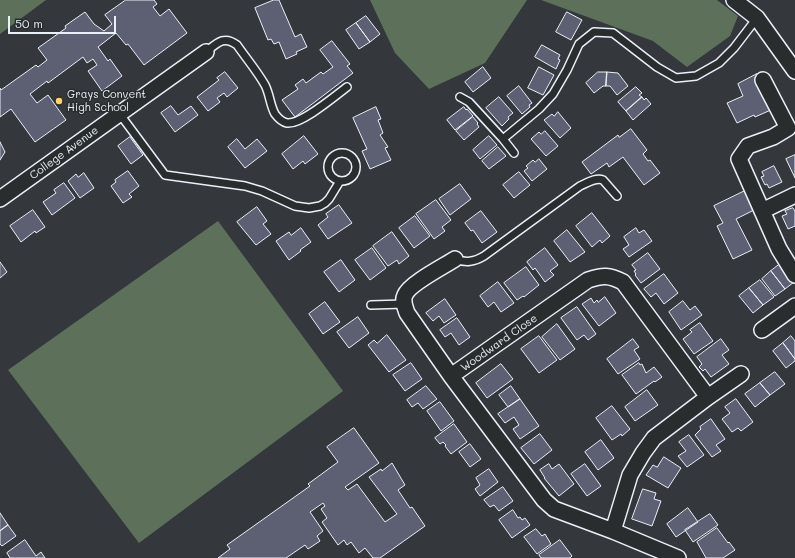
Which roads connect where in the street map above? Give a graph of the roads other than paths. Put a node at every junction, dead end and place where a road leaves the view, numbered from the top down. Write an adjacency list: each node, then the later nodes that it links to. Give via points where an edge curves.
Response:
1 (734, 0): 2 (street)
2 (757, 18): 4 (street); 9 (lane, via 719,63 696,76 676,78 657,67 613,33 594,32 579,44 552,94 539,109)
3 (206, 52): 6 (lane, via 223,40 230,40 237,45 265,85 276,115 287,123 302,119); 8 (street, College Avenue)
4 (795, 71)
5 (763, 80): 15 (street, via 788,128 773,137 748,146 739,159)
6 (347, 87)
7 (460, 98): 9 (lane, via 469,102)
8 (119, 113): 11 (lane, via 165,175 245,186 295,206 309,208 325,203); 14 (street, College Avenue)
9 (504, 139): 10 (lane)
10 (514, 153)
11 (340, 181): 11 (lane, via 349,178 356,166 350,155 341,152 333,155 328,163 329,173)
12 (795, 195): 15 (street)
13 (617, 196): 16 (lane, via 604,180 592,180 484,256 471,262)
14 (0, 199)
15 (762, 211): 17 (street)
16 (455, 259): 18 (street, via 410,287 405,295)
17 (795, 274)
18 (404, 304): 19 (lane); 23 (street, via 407,313)
19 (371, 305)
20 (795, 306): 21 (street)
21 (762, 330)
22 (741, 374): 24 (street)
23 (451, 376): 24 (street, Woodward Close, via 588,280 607,276 623,282); 25 (street, Woodward Close, via 544,500 554,509)
24 (708, 397): 25 (street, via 654,438 642,453 630,475)
25 (612, 531): 26 (street, Woodward Close)
26 (678, 558)

